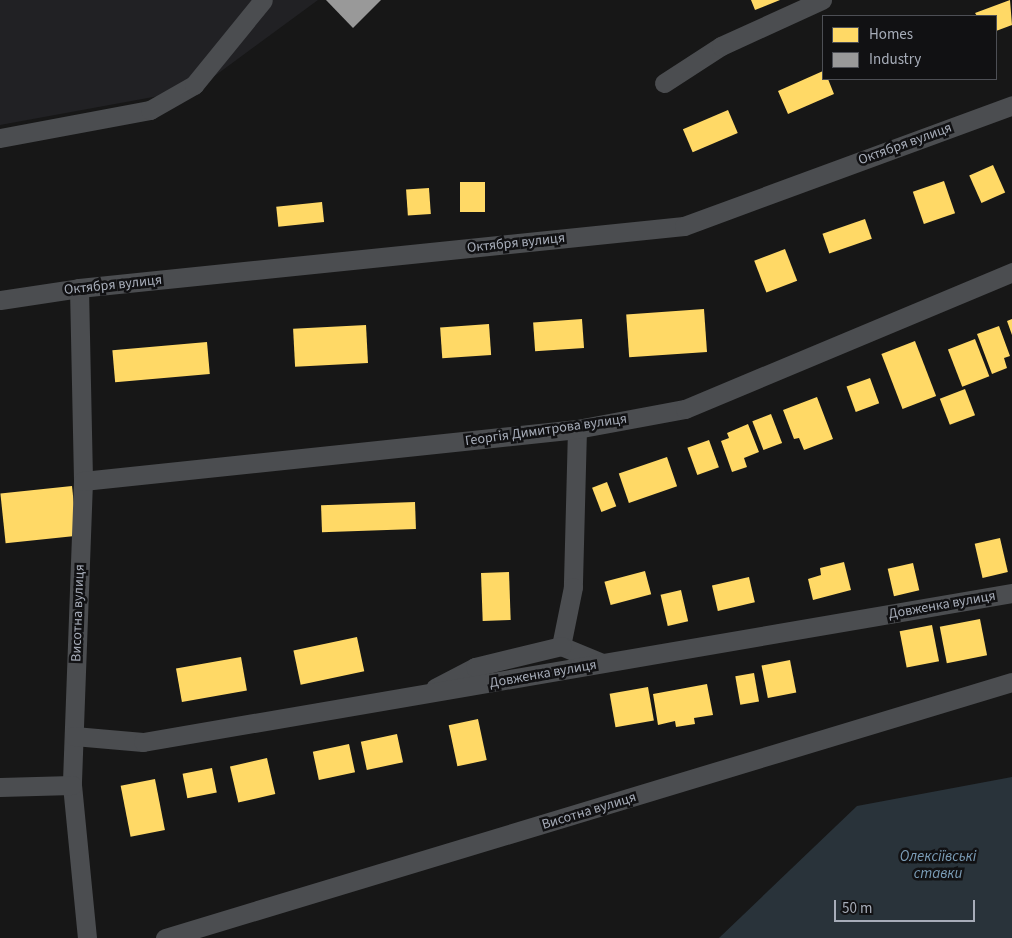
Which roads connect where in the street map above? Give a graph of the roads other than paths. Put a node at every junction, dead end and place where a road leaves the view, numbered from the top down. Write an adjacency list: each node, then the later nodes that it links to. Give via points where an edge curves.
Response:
1 (263, 0): 5 (street, via 194,85 150,110)
2 (822, 0): 3 (street, via 720,46)
3 (664, 83)
4 (1012, 104): 7 (street, Октября вулиця, via 684,226)
5 (0, 138)
6 (1012, 272): 9 (street, Георгія Димитрова вулиця, via 685,409)
7 (78, 288): 8 (street, Октября вулиця); 10 (street, Висотна вулиця)
8 (0, 300)
9 (577, 429): 10 (street, Георгія Димитрова вулиця); 12 (street, via 572,587)
10 (83, 482): 16 (street, Висотна вулиця)
11 (1012, 593): 13 (street, Довженка вулиця)
12 (561, 646): 13 (street); 15 (street, via 475,666)
13 (602, 663): 15 (street, Довженка вулиця)
14 (1012, 682): 20 (street, Висотна вулиця)
15 (418, 696): 16 (street, Довженка вулиця, via 143,742)
16 (74, 736): 17 (street, Висотна вулиця)
17 (72, 785): 18 (street); 19 (street, Висотна вулиця)
18 (0, 787)
19 (87, 938)
20 (165, 938)

